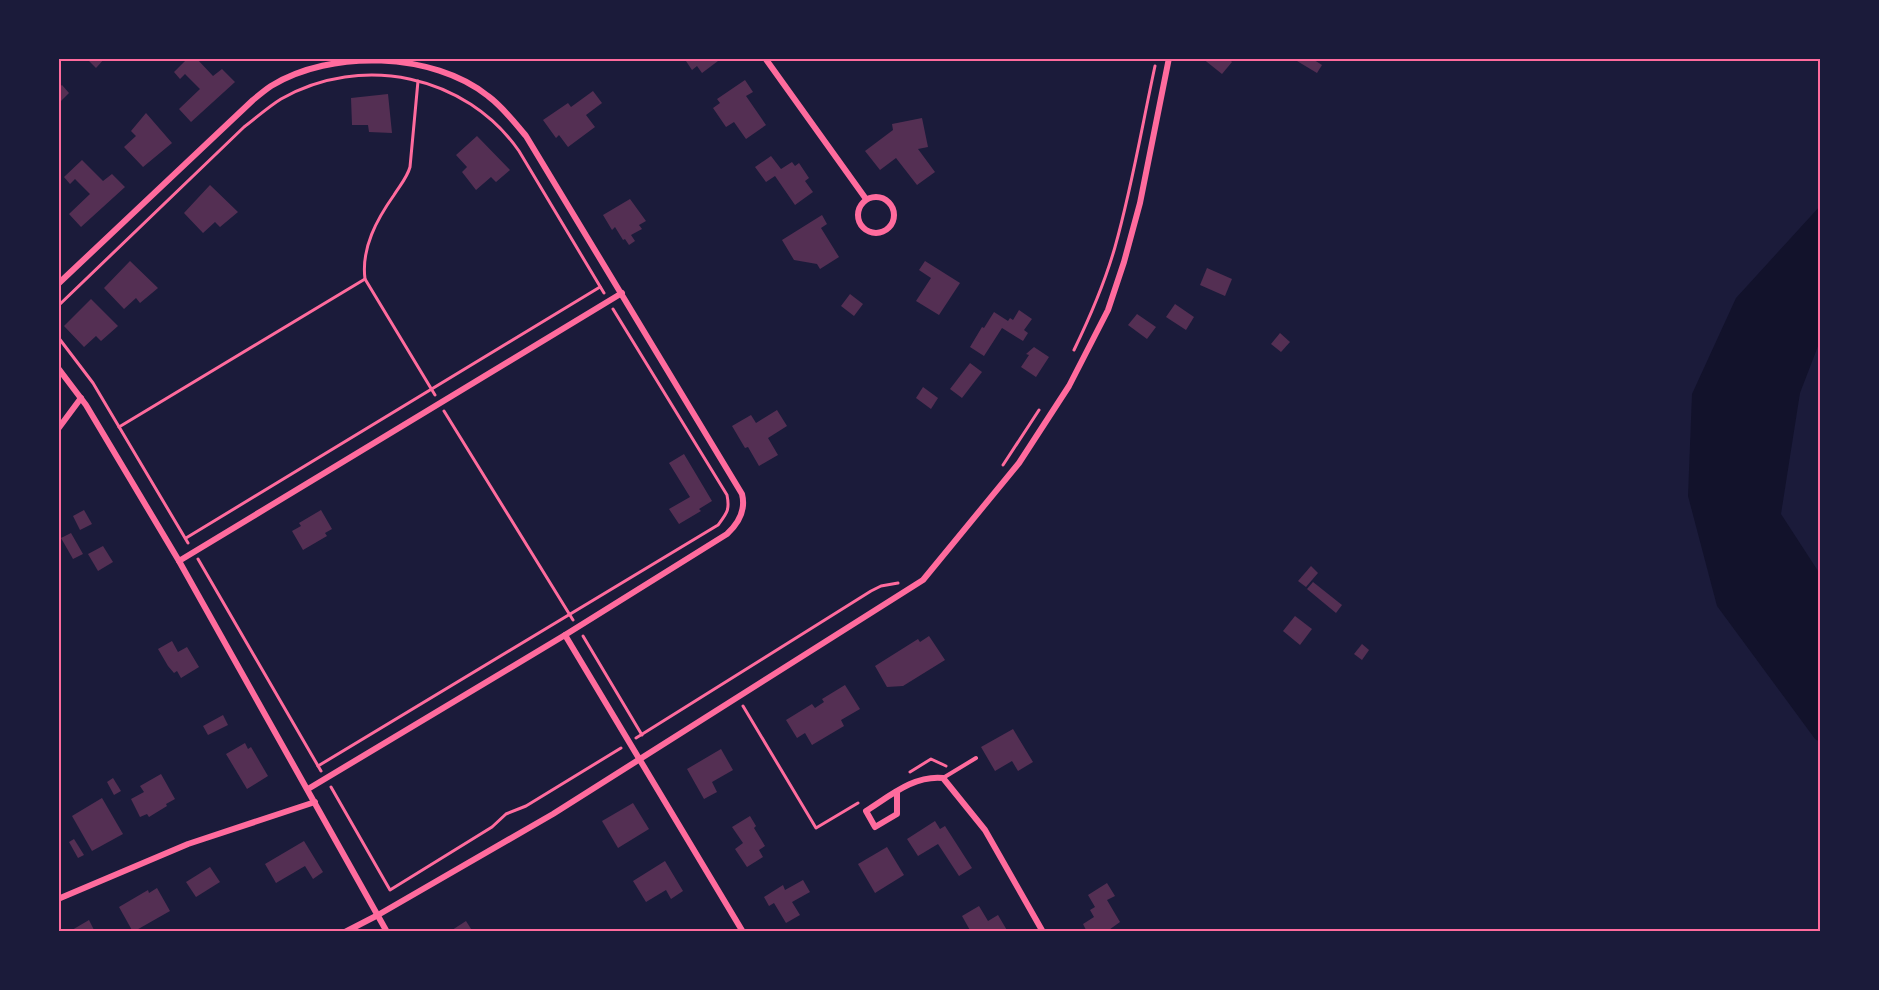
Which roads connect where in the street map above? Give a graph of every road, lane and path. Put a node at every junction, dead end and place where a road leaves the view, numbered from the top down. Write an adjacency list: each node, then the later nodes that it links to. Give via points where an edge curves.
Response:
1 (765, 58): 6 (street)
2 (1157, 58): 14 (path, via 1115,249)
3 (1169, 58): 34 (street, via 1140,203 1108,310 1069,386 1019,463 923,580)
4 (403, 60): 8 (street, via 341,63 305,71 272,86); 10 (street, via 462,80 502,108 526,136)
5 (418, 81): 7 (path, via 411,167 380,214 364,263); 9 (path, via 474,106 508,136); 12 (path, via 397,76 354,76 329,80 280,99 244,127)
6 (866, 199): 6 (street, via 879,197 890,203 895,214 887,230 875,234 861,225 859,208)
7 (365, 279): 16 (path); 20 (path)
8 (58, 284)
9 (600, 287): 11 (path); 16 (path)
10 (622, 293): 11 (street); 28 (street, via 730,472 744,504 739,520 727,534)
11 (608, 301): 18 (street); 27 (path, via 724,489 729,510 718,525)
12 (58, 306)
13 (58, 337): 20 (path, via 93,383)
14 (1074, 351)
15 (58, 368): 17 (street)
16 (431, 390): 18 (path); 23 (path)
17 (81, 398): 21 (street); 25 (street)
18 (440, 403): 24 (street); 27 (path)
19 (1041, 407): 22 (path)
20 (119, 427): 23 (path)
21 (58, 429)
22 (1002, 465)
23 (186, 538): 24 (path)
24 (194, 552): 25 (street); 35 (path)
25 (179, 561): 40 (street)
26 (899, 583): 31 (path, via 871,591)
27 (569, 615): 28 (path); 35 (path)
28 (578, 627): 29 (street); 31 (path)
29 (565, 635): 32 (street); 39 (street)
30 (743, 706): 43 (path, via 816,828)
31 (642, 735): 32 (path)
32 (629, 743): 34 (street); 39 (path, via 526,806 506,814 492,827 390,890)
33 (976, 758): 36 (lane)
34 (640, 759): 45 (street); 48 (street)
35 (318, 766): 39 (path)
36 (957, 770): 37 (path, via 931,759); 38 (lane)
37 (904, 776)
38 (943, 778): 41 (street, via 917,780); 49 (street, via 985,830)
39 (326, 779): 40 (street)
40 (308, 789): 42 (street)
41 (897, 791): 41 (street, via 866,811 875,827 897,814)
42 (315, 802): 44 (street, via 188,844); 45 (street)
43 (858, 803)
44 (58, 899)
45 (378, 915): 46 (street); 47 (street)
46 (345, 932)
47 (387, 932)
48 (743, 932)
49 (1043, 932)

